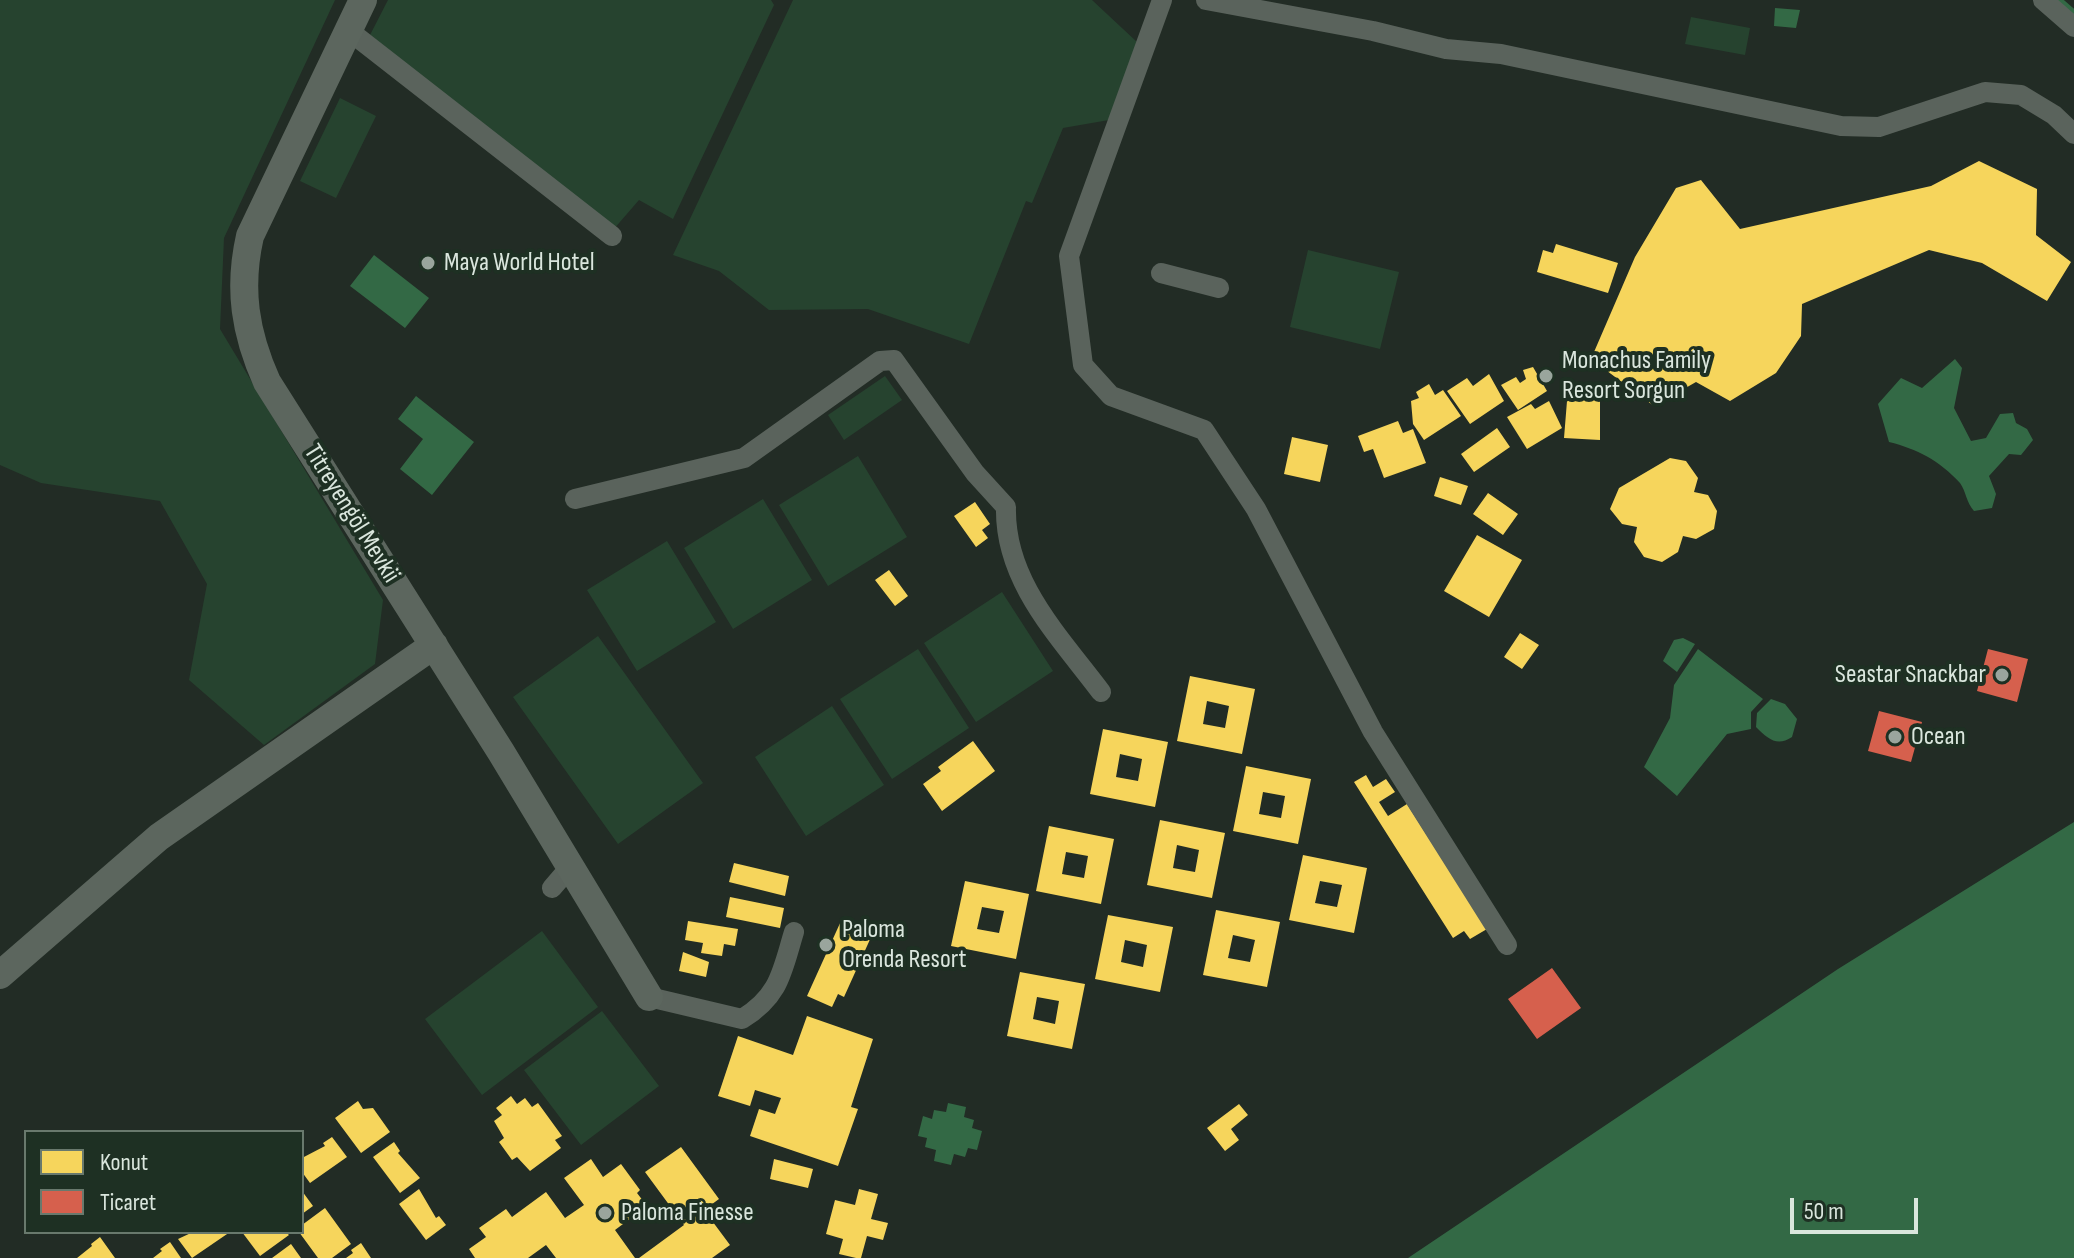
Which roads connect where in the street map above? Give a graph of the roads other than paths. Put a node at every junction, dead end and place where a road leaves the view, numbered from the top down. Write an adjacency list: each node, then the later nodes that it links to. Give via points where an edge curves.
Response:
1 (363, 0): 6 (street, Titreyengöl Mevkii)
2 (1162, 0): 15 (street, via 1069,256 1083,365 1111,396 1204,430 1256,509 1373,732)
3 (1206, 0): 7 (street, via 1446,49 1501,54 1841,126 1879,127 1985,92 2021,95)
4 (2043, 0): 5 (street)
5 (2074, 27)
6 (348, 30): 8 (street); 12 (street, Titreyengöl Mevkii, via 250,236 242,269 243,305 267,382)
7 (2074, 134)
8 (612, 236)
9 (1161, 273): 10 (street)
10 (1219, 288)
11 (575, 499): 13 (street, via 744,458 880,361 894,360 975,473 1006,507 1013,562 1028,593)
12 (434, 645): 16 (street, via 159,837); 17 (street, Titreyengöl Mevkii, via 561,877)
13 (1101, 692)
14 (794, 932): 17 (street, via 777,989 761,1008 742,1019)
15 (1507, 945)
16 (0, 975)
17 (649, 997)

